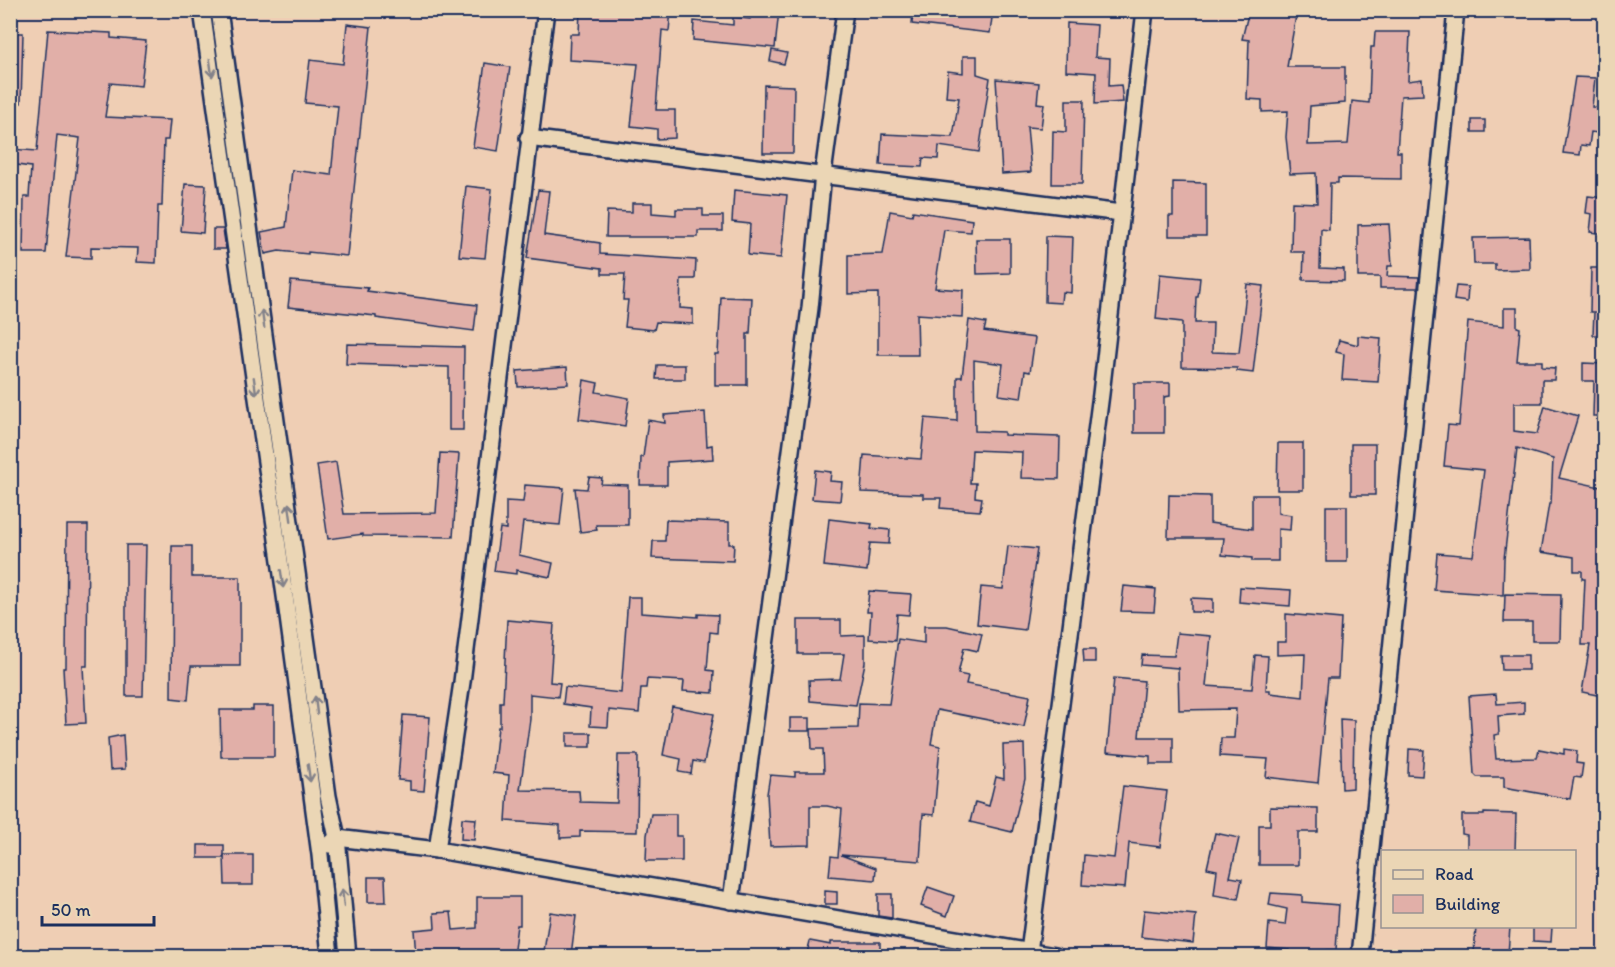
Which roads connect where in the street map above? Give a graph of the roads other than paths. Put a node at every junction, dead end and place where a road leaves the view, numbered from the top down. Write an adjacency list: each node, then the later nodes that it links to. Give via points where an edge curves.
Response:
1 (202, 10): 12 (street, one-way to 12)
2 (219, 10): 10 (street, one-way to 2)
3 (546, 10): 7 (street)
4 (845, 10): 8 (street)
5 (1145, 10): 9 (street)
6 (1456, 10): 18 (street)
7 (528, 138): 8 (street); 11 (street, via 462,682)
8 (823, 174): 9 (street); 13 (street, via 809,319)
9 (1121, 213): 14 (street)
10 (337, 838): 11 (street); 12 (street); 16 (street, one-way to 10)
11 (437, 850): 13 (street)
12 (320, 855): 15 (street)
13 (731, 902): 14 (street)
14 (1029, 952): 17 (street)
15 (330, 957)
16 (348, 957)
17 (1055, 957)
18 (1360, 957)

